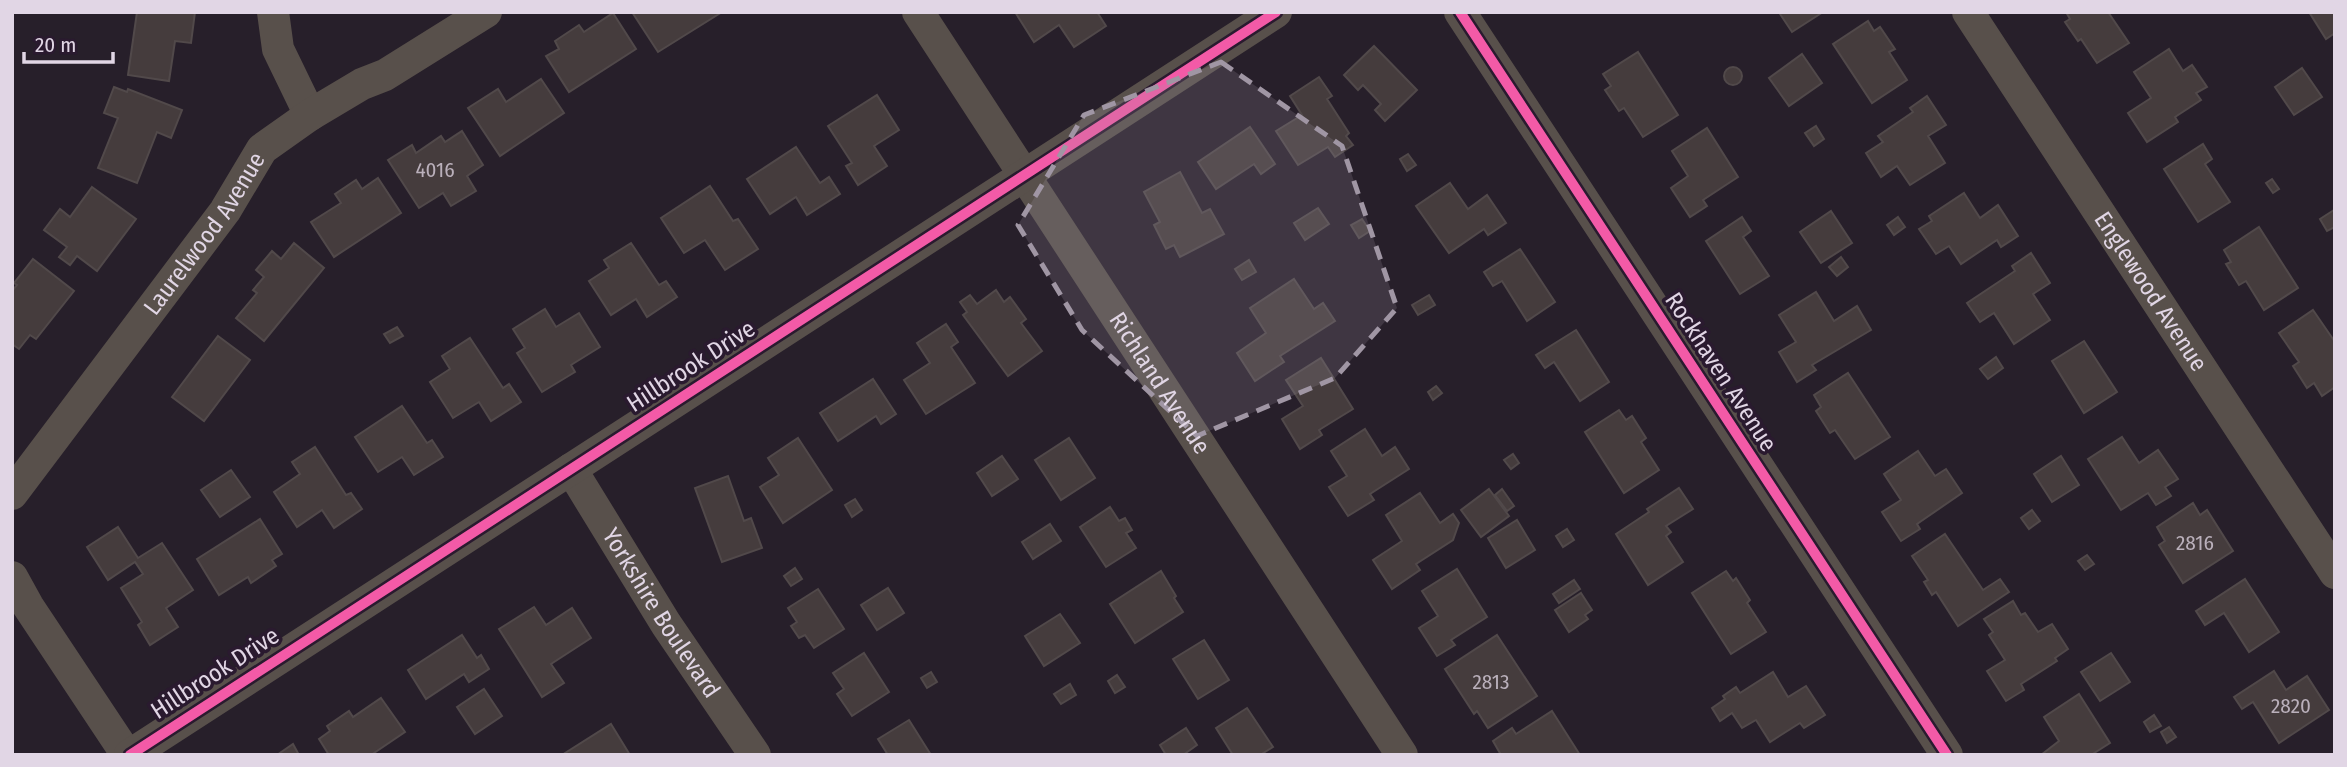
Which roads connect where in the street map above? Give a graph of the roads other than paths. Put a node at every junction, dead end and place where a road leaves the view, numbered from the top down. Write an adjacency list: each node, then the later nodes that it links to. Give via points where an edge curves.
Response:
1 (273, 12): 7 (street, via 278,49)
2 (486, 12): 7 (street, Laurelwood Avenue)
3 (918, 12): 8 (street, Richland Avenue)
4 (1276, 12): 8 (street, Hillbrook Drive)
5 (1460, 12): 16 (street, Rockhaven Avenue)
6 (1968, 12): 11 (street, Englewood Avenue)
7 (310, 115): 10 (street, Laurelwood Avenue, via 262,149 225,211)
8 (1025, 175): 9 (street, Hillbrook Drive); 15 (street, Richland Avenue)
9 (571, 469): 13 (street, Hillbrook Drive); 14 (street, Yorkshire Boulevard, via 666,624)
10 (12, 494)
11 (2335, 573)
12 (12, 577): 13 (street)
13 (128, 755)
14 (755, 755)
15 (1402, 755)
16 (1948, 755)

